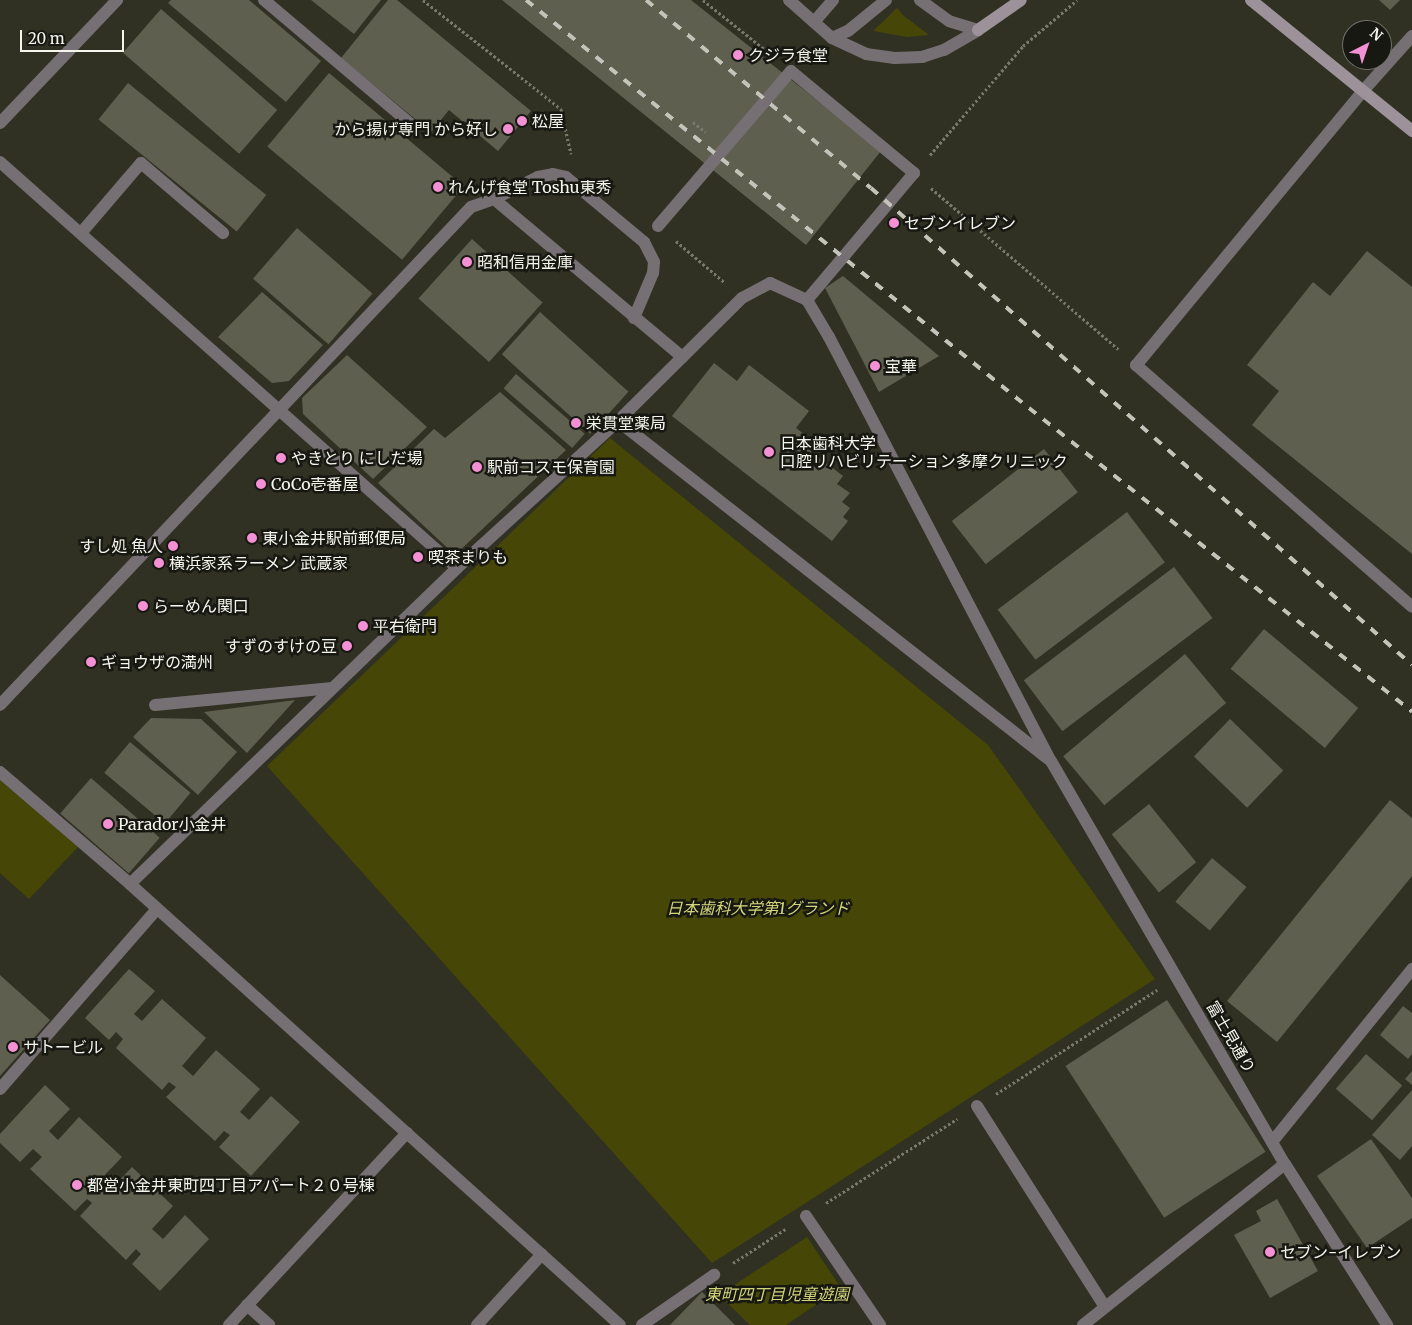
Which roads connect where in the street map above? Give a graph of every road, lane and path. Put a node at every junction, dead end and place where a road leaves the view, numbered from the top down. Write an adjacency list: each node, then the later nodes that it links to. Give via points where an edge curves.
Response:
1 (117, 0): 18 (street)
2 (264, 0): 19 (street)
3 (423, 0): 21 (path, via 561,109 571,154)
4 (703, 0): 16 (path)
5 (789, 0): 12 (street)
6 (833, 0): 12 (street)
7 (886, 0): 15 (street, via 848,31)
8 (920, 0): 13 (street, via 949,21)
9 (1021, 0): 13 (street)
10 (1077, 0): 23 (path, via 1024,46)
11 (1251, 0): 17 (street)
12 (814, 22): 15 (street)
13 (978, 30): 15 (street, via 944,50 922,57 866,54)
14 (1412, 36): 17 (street)
15 (832, 38)
16 (792, 71): 23 (street); 25 (street)
17 (1363, 91): 20 (street); 32 (street)
18 (0, 124)
19 (412, 125)
20 (1412, 131)
21 (579, 160)
22 (0, 162): 26 (street)
23 (914, 174): 29 (street); 32 (path)
24 (494, 199): 30 (street); 30 (street, via 538,177 553,174 566,177 644,242 654,262 653,273); 33 (street, via 471,207)
25 (658, 226): 28 (path)
26 (81, 233): 27 (street, via 141,163); 33 (street)
27 (223, 233)
28 (742, 298): 29 (street, via 770,284); 31 (street)
29 (807, 300): 40 (street, 富士見通り)
30 (634, 318): 31 (street)
31 (682, 358): 34 (street)
32 (1136, 365): 36 (street)
33 (278, 410): 35 (street); 38 (street)
34 (618, 421): 35 (street); 40 (street)
35 (457, 568): 37 (street)
36 (1412, 607)
37 (332, 688): 39 (street); 42 (street)
38 (0, 705)
39 (155, 705)
40 (1051, 761): 45 (street, 富士見通り)
41 (0, 772): 42 (street)
42 (130, 884): 43 (street)
43 (157, 909): 46 (street); 48 (street)
44 (1412, 970): 49 (street)
45 (1178, 977): 47 (path); 49 (street, 富士見通り)
46 (0, 1089)
47 (977, 1106): 51 (path); 55 (street)
48 (407, 1133): 52 (street); 54 (street)
49 (1272, 1142): 50 (street, 富士見通り)
50 (1285, 1164): 55 (street); 63 (street, 富士見通り)
51 (806, 1216): 53 (path); 61 (street)
52 (542, 1254): 58 (street); 59 (street)
53 (714, 1275): 60 (street)
54 (247, 1305): 56 (street); 57 (street)
55 (1105, 1307): 62 (street)
56 (229, 1325)
57 (269, 1325)
58 (477, 1325)
59 (620, 1325)
60 (642, 1325)
61 (880, 1325)
62 (1082, 1325)
63 (1387, 1325)

